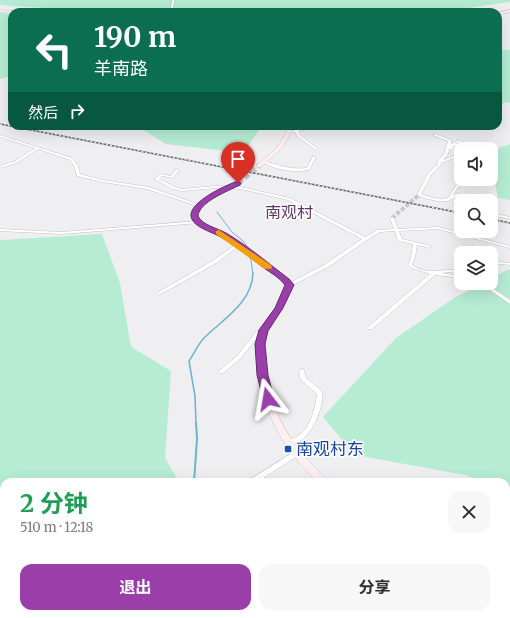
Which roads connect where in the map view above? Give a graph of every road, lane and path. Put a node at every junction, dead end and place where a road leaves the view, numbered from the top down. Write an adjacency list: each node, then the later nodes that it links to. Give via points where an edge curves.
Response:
1 (290, 130): 13 (street, via 284,143)
2 (294, 130): 4 (street)
3 (301, 130): 4 (street)
4 (297, 131): 9 (street, via 298,135)
5 (435, 135): 10 (street, via 450,141)
6 (0, 136): 8 (street)
7 (452, 145): 10 (street, via 451,150)
8 (38, 148): 16 (street, via 16,162); 23 (street, via 71,159 78,175 148,188)
9 (316, 149)
10 (447, 151): 14 (street)
11 (314, 157): 13 (street, via 308,169 304,170 281,168)
12 (454, 157): 14 (street)
13 (264, 162): 15 (street)
14 (440, 163): 22 (street, via 430,174 419,195)
15 (259, 166)
16 (0, 167)
17 (177, 170): 20 (street, via 172,177 161,175 156,179 182,190)
18 (238, 183): 20 (street)
19 (457, 186): 22 (street)
20 (232, 188): 23 (street); 30 (street, via 255,190 289,199)
21 (454, 196): 22 (street)
22 (447, 200)
23 (198, 205): 27 (street, via 194,211)
24 (498, 215): 26 (street)
25 (392, 218): 29 (street)
26 (510, 218)
27 (198, 222): 28 (street, via 62,233); 32 (street)
28 (0, 230)
29 (398, 230): 30 (street, via 379,231); 31 (street, via 400,240); 34 (street, via 438,228)
30 (365, 239): 40 (street, via 326,266)
31 (415, 244): 33 (street); 38 (street, via 410,265 422,271)
32 (238, 245): 40 (street); 42 (street, via 216,261)
33 (429, 247)
34 (510, 247)
35 (498, 263): 36 (street)
36 (510, 264)
37 (454, 271): 38 (street)
38 (435, 272): 39 (street); 44 (street)
39 (454, 276)
40 (290, 285): 45 (street)
41 (492, 290): 43 (street)
42 (159, 293)
43 (510, 302)
44 (370, 328)
45 (264, 330): 47 (street, via 258,333 239,357); 48 (street, via 260,344 262,375 268,399)
46 (302, 371): 48 (street, via 303,379 320,394 319,409 299,439)
47 (221, 372)
48 (288, 442): 49 (street)
49 (297, 453): 50 (street); 51 (street)
50 (257, 478)
51 (319, 478)

